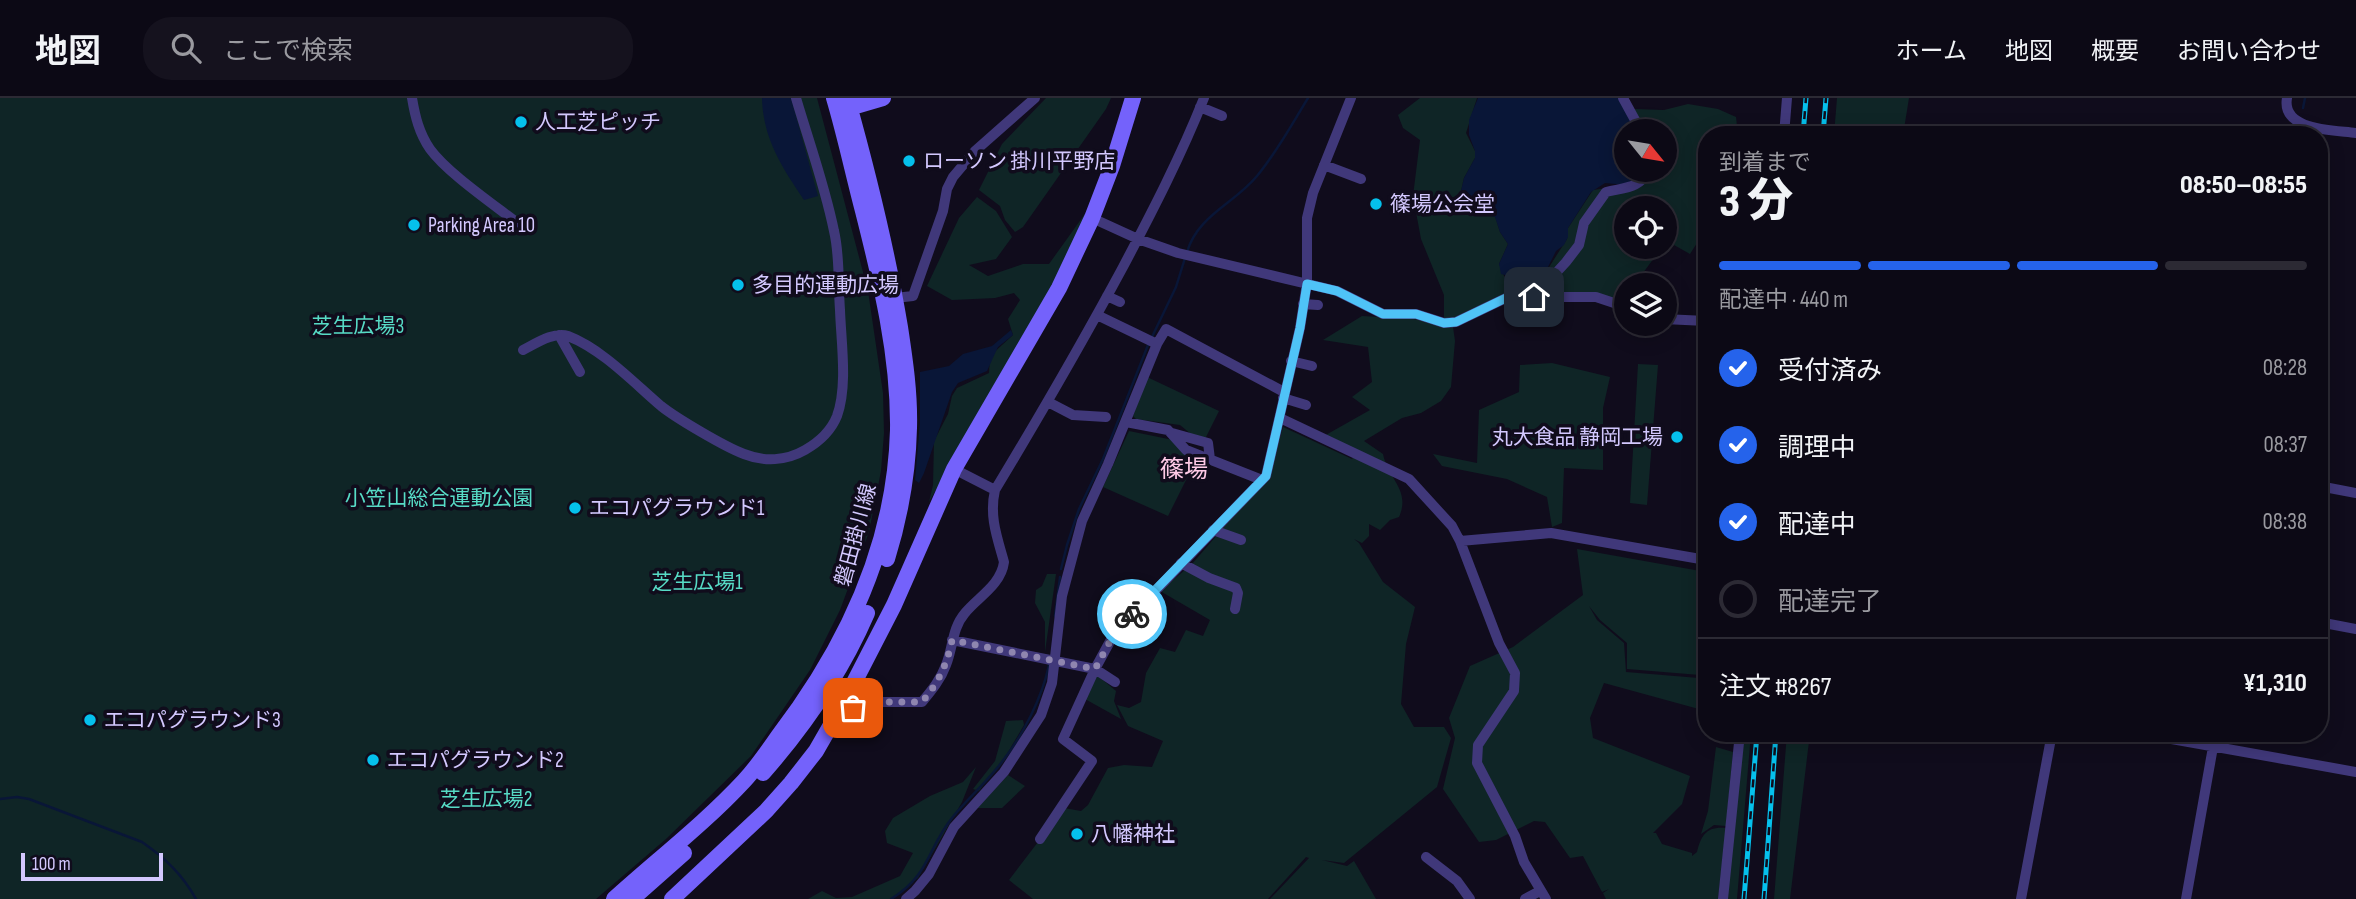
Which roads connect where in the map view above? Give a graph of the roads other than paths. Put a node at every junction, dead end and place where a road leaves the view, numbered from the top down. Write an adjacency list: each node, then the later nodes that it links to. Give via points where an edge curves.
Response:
1 (412, 98): 22 (street, via 421,132 438,158)
2 (796, 98): 35 (street, via 835,232 841,396 836,418 824,436 788,458 743,454 664,408 609,361)
3 (883, 98): 11 (main road)
4 (1035, 98): 27 (street, via 953,177 913,296)
5 (1133, 98): 21 (main road)
6 (1352, 98): 18 (street)
7 (1623, 98): 13 (street)
8 (1787, 98): 14 (street)
9 (2287, 98): 15 (street, via 2288,114)
10 (1202, 103): 12 (street); 23 (street)
11 (842, 104): 27 (main road, 磐田掛川線, via 881,230); 73 (main road, 磐田掛川線, via 890,331 896,385 896,462 881,540 851,620 794,716 746,780)
12 (1222, 117)
13 (1634, 119)
14 (1785, 126)
15 (2301, 126)
16 (2328, 131): 17 (street)
17 (2356, 133)
18 (1324, 165): 19 (street); 24 (street, via 1307,219)
19 (1361, 179)
20 (1640, 182): 26 (street, via 1605,192 1584,223 1579,245)
21 (1092, 218): 23 (street); 47 (main road, via 1059,288)
22 (525, 229)
23 (1138, 239): 24 (street); 25 (street)
24 (1307, 284): 26 (street, via 1337,291 1383,314 1416,314 1444,323 1456,322 1508,297); 30 (street)
25 (1107, 296): 28 (street); 32 (street)
26 (1534, 297): 29 (street, via 1596,297)
27 (895, 298): 74 (main road, 磐田掛川線, via 907,390 908,454 895,531 866,614 828,687 783,749 741,799)
28 (1120, 302)
29 (1614, 303)
30 (1303, 304): 31 (street); 38 (street)
31 (1318, 305)
32 (1097, 315): 36 (street); 42 (street)
33 (1677, 320): 34 (street)
34 (1698, 321)
35 (559, 335): 37 (street); 40 (street)
36 (1157, 344): 41 (street, via 1166,329); 46 (street)
37 (523, 350)
38 (1291, 361): 39 (street); 41 (street)
39 (1312, 366)
40 (580, 372)
41 (1283, 395): 43 (street); 45 (street)
42 (1048, 402): 44 (street, via 1073,415); 50 (street)
43 (1306, 405)
44 (1106, 417)
45 (1280, 418): 48 (street); 54 (street, via 1409,479)
46 (1126, 422): 48 (street, via 1170,432 1186,450); 61 (street, via 1082,522 1062,596)
47 (954, 469): 50 (street); 64 (main road, via 894,605)
48 (1262, 480): 52 (street)
49 (2328, 488): 51 (street)
50 (995, 490): 60 (street, via 993,525 1003,567 990,589 964,614)
51 (2356, 493)
52 (1213, 530): 53 (street); 56 (street)
53 (1241, 540)
54 (1460, 541): 55 (street, via 1551,533); 72 (street, via 1516,682 1478,746 1477,763)
55 (1698, 559)
56 (1181, 563): 57 (street, via 1236,588); 62 (street, via 1114,634)
57 (1235, 609)
58 (2328, 624): 59 (street)
59 (2356, 629)
60 (952, 640): 61 (street); 64 (street, via 947,664 922,702)
61 (1057, 661): 62 (street); 76 (street, via 1041,715 1028,737 1004,772 954,827 929,874)
62 (1095, 669): 63 (street); 70 (street, via 1063,739 1092,761)
63 (1115, 682)
64 (843, 705): 75 (main road, via 816,751 783,792)
65 (1739, 742): 79 (street)
66 (2050, 742): 80 (street)
67 (2186, 742): 68 (street)
68 (2213, 747): 69 (street); 81 (street)
69 (2356, 772)
70 (1040, 839)
71 (1426, 857): 77 (street, via 1457,881)
72 (1543, 895): 78 (street)
73 (614, 899)
74 (632, 899)
75 (672, 899)
76 (906, 899)
77 (1470, 899)
78 (1525, 899)
79 (1723, 899)
80 (2021, 899)
81 (2186, 899)

